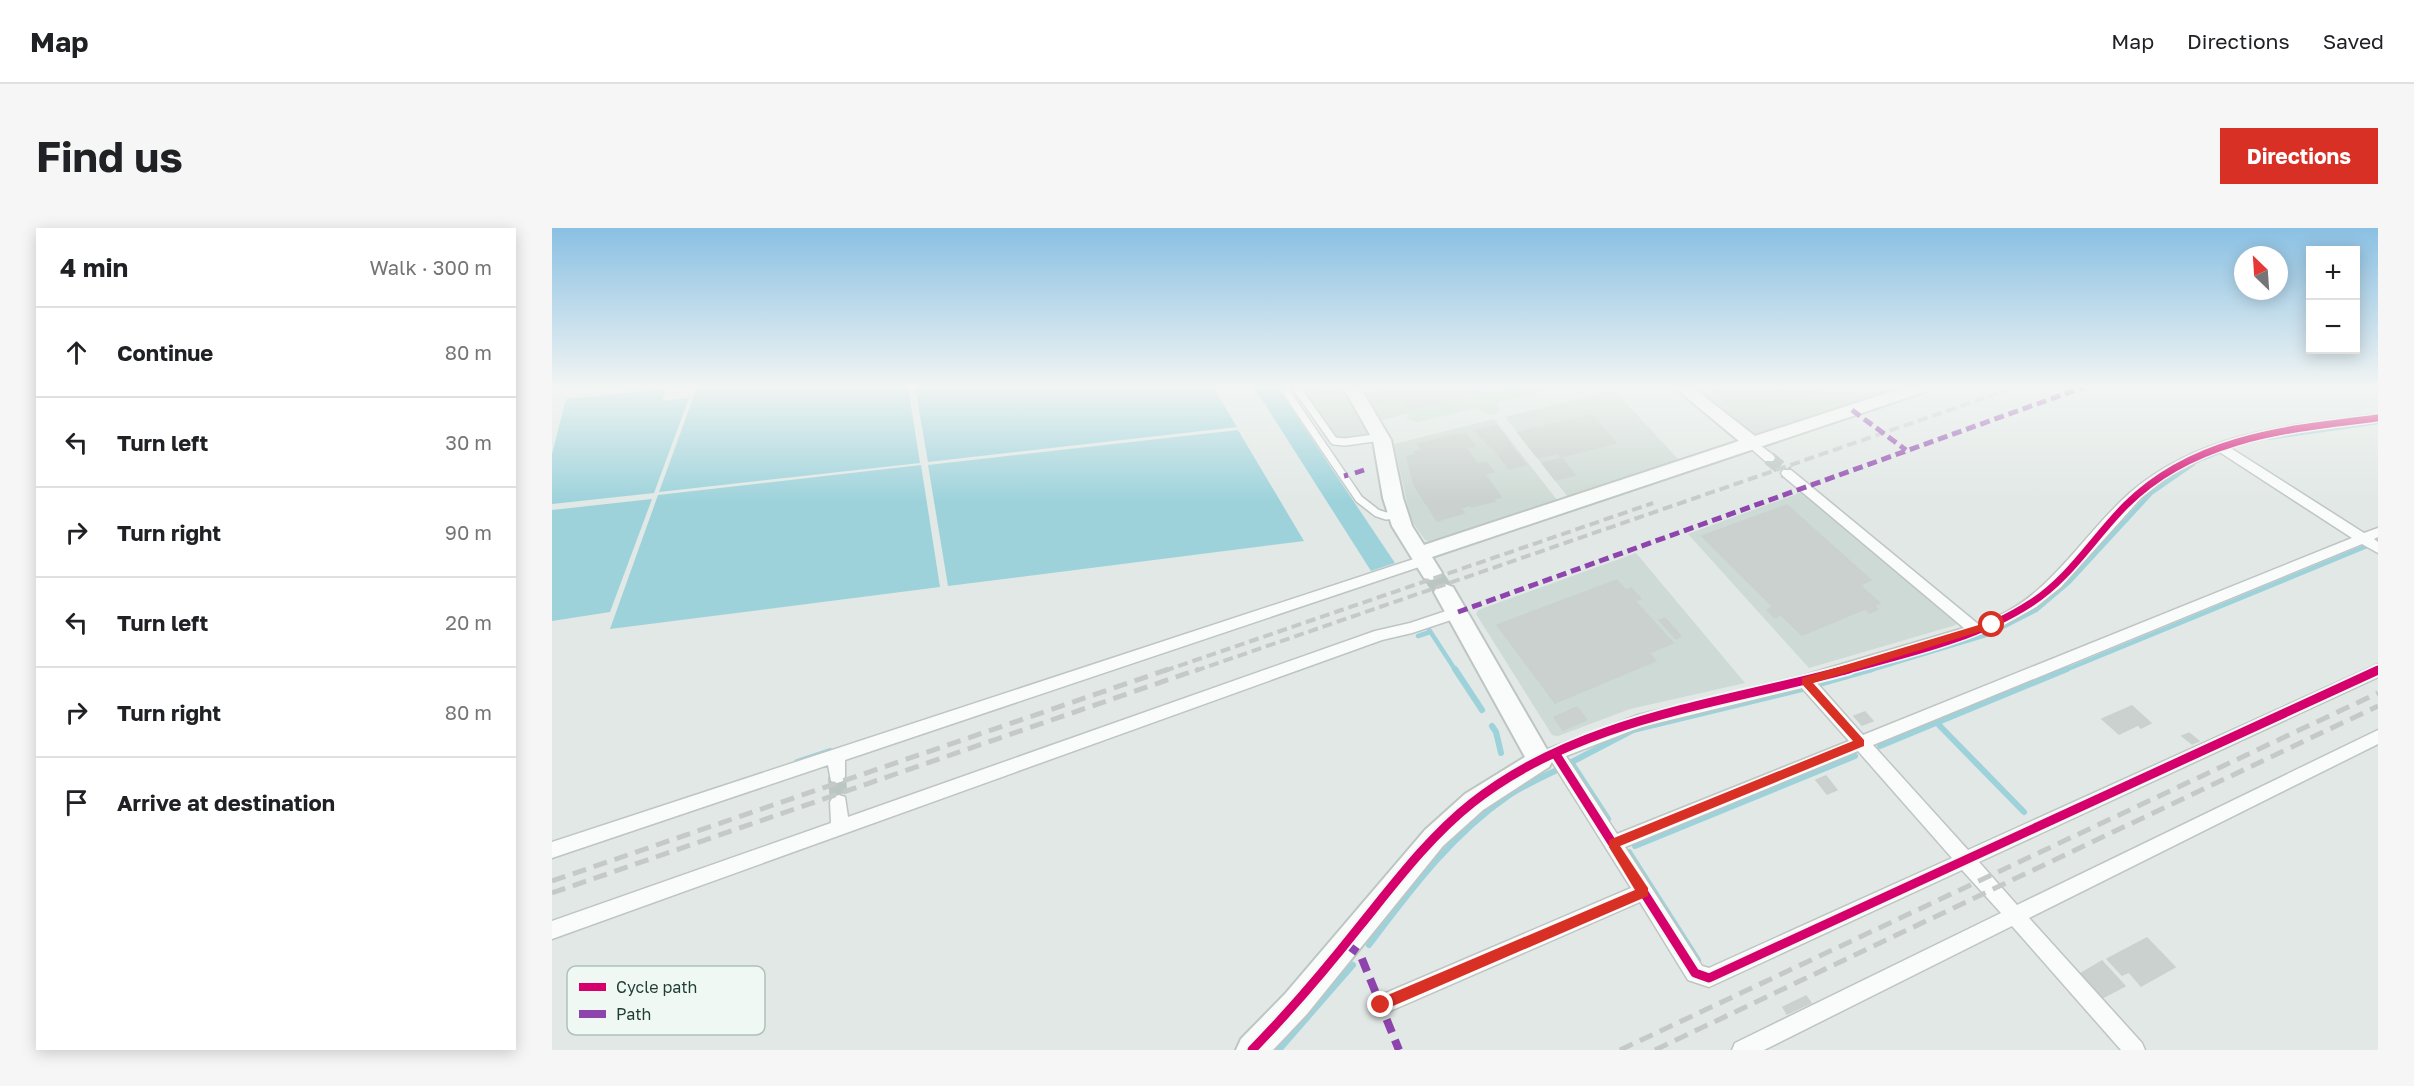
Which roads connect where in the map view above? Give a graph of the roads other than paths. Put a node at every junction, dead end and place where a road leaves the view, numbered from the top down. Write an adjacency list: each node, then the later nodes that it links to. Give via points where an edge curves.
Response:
1 (1310, 425): 12 (lane, via 1364,504 1382,515)
2 (1323, 425): 7 (lane, via 1334,441)
3 (1374, 425): 7 (street)
4 (1730, 425): 8 (street)
5 (1805, 425): 8 (street)
6 (2319, 425): 9 (street, via 2259,434)
7 (1381, 437): 12 (street)
8 (1752, 443): 10 (street); 15 (street)
9 (2218, 446): 13 (street); 18 (street, via 2183,462 2135,496 2043,595 2019,611)
10 (1769, 458)
11 (1787, 473): 18 (street)
12 (1397, 514): 15 (street)
13 (2371, 536): 14 (street); 22 (street)
14 (2378, 548)
15 (1424, 563): 23 (street)
16 (1445, 592): 17 (street)
17 (1458, 612): 24 (street, via 1491,677); 27 (street, via 1380,635)
18 (1976, 630): 20 (street)
19 (2378, 670): 30 (street)
20 (1805, 681): 22 (street); 24 (street, via 1638,721)
21 (2378, 737): 32 (street)
22 (1860, 743): 28 (street); 30 (street)
23 (836, 755): 25 (street); 29 (street)
24 (1547, 756): 28 (street); 35 (street, via 1474,802 1434,838 1296,1004)
25 (837, 776)
26 (839, 802): 27 (street)
27 (840, 827): 33 (street)
28 (1613, 844): 31 (street)
29 (552, 850)
30 (1965, 860): 31 (street, via 1709,978 1695,973); 32 (street)
31 (1643, 892): 34 (street)
32 (2015, 915): 36 (street); 37 (street)
33 (552, 930)
34 (1381, 1005)
35 (1252, 1050)
36 (1742, 1050)
37 (2135, 1050)

